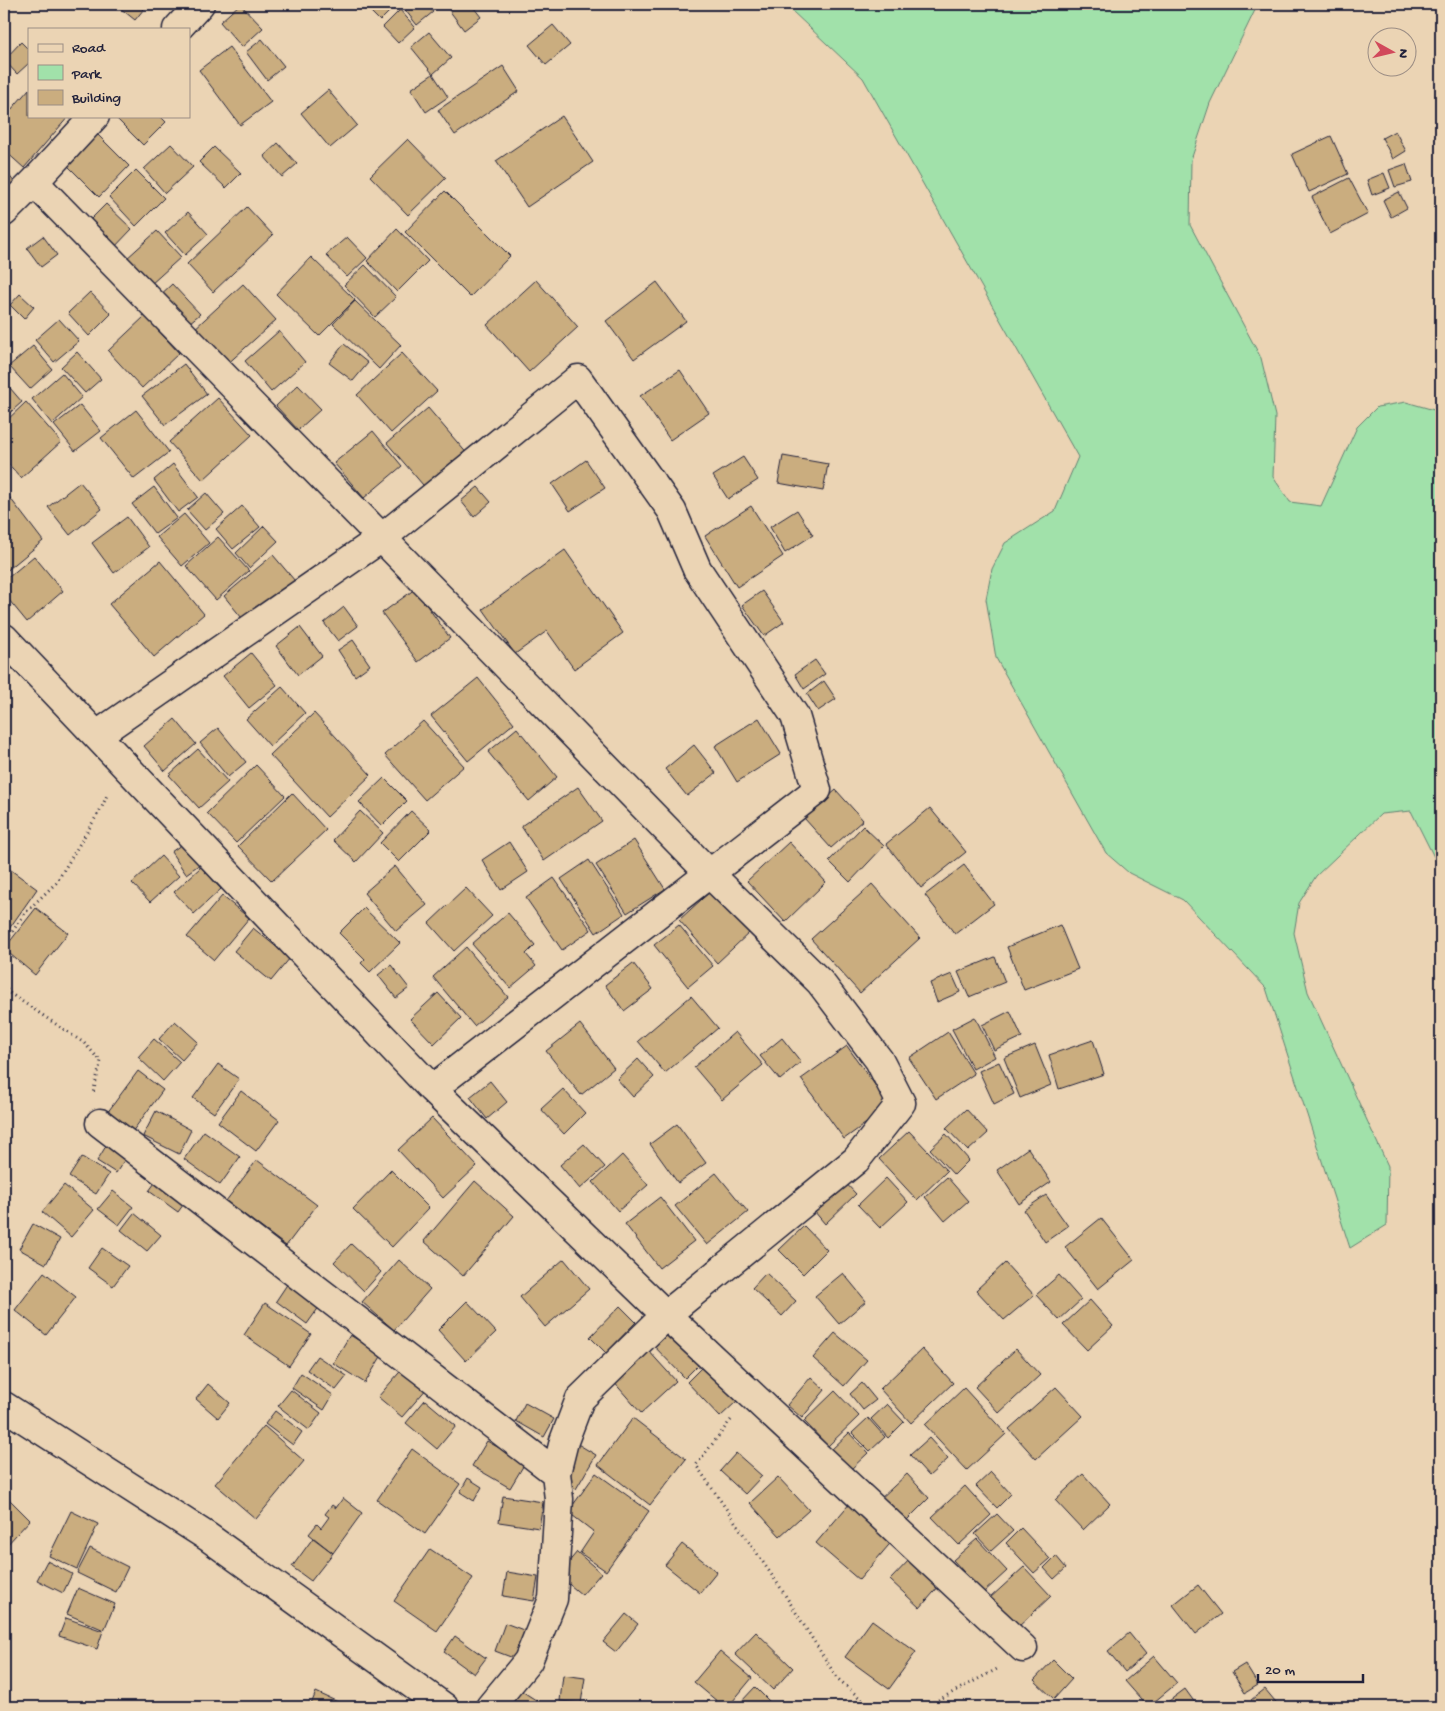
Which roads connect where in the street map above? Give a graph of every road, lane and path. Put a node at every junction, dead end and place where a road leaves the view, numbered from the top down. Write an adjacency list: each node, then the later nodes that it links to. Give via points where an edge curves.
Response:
1 (200, 4): 2 (street)
2 (178, 28)
3 (93, 118): 4 (street)
4 (34, 182): 5 (street); 6 (street)
5 (4, 212)
6 (383, 537): 8 (street); 10 (street); 10 (street, via 578,379 672,512 697,569 795,716 817,790)
7 (4, 638): 8 (street)
8 (97, 735): 9 (street)
9 (122, 760): 11 (path, via 102,808 56,883 25,913); 13 (street)
10 (710, 874): 13 (street); 15 (street, via 820,982 880,1060 901,1103 856,1160)
11 (4, 944)
12 (4, 985): 14 (path, via 8,992 84,1042 101,1061 92,1097)
13 (432, 1088): 15 (street)
14 (100, 1123): 18 (street)
15 (666, 1314): 16 (street); 18 (street, via 580,1399)
16 (751, 1394): 19 (street); 22 (path, via 696,1465 780,1587 837,1678)
17 (4, 1406): 20 (street, via 208,1537)
18 (556, 1473): 21 (street, via 559,1499 553,1599 528,1661)
19 (1023, 1648): 23 (path, via 1013,1660)
20 (444, 1707)
21 (490, 1707)
22 (870, 1707)
23 (924, 1707)

